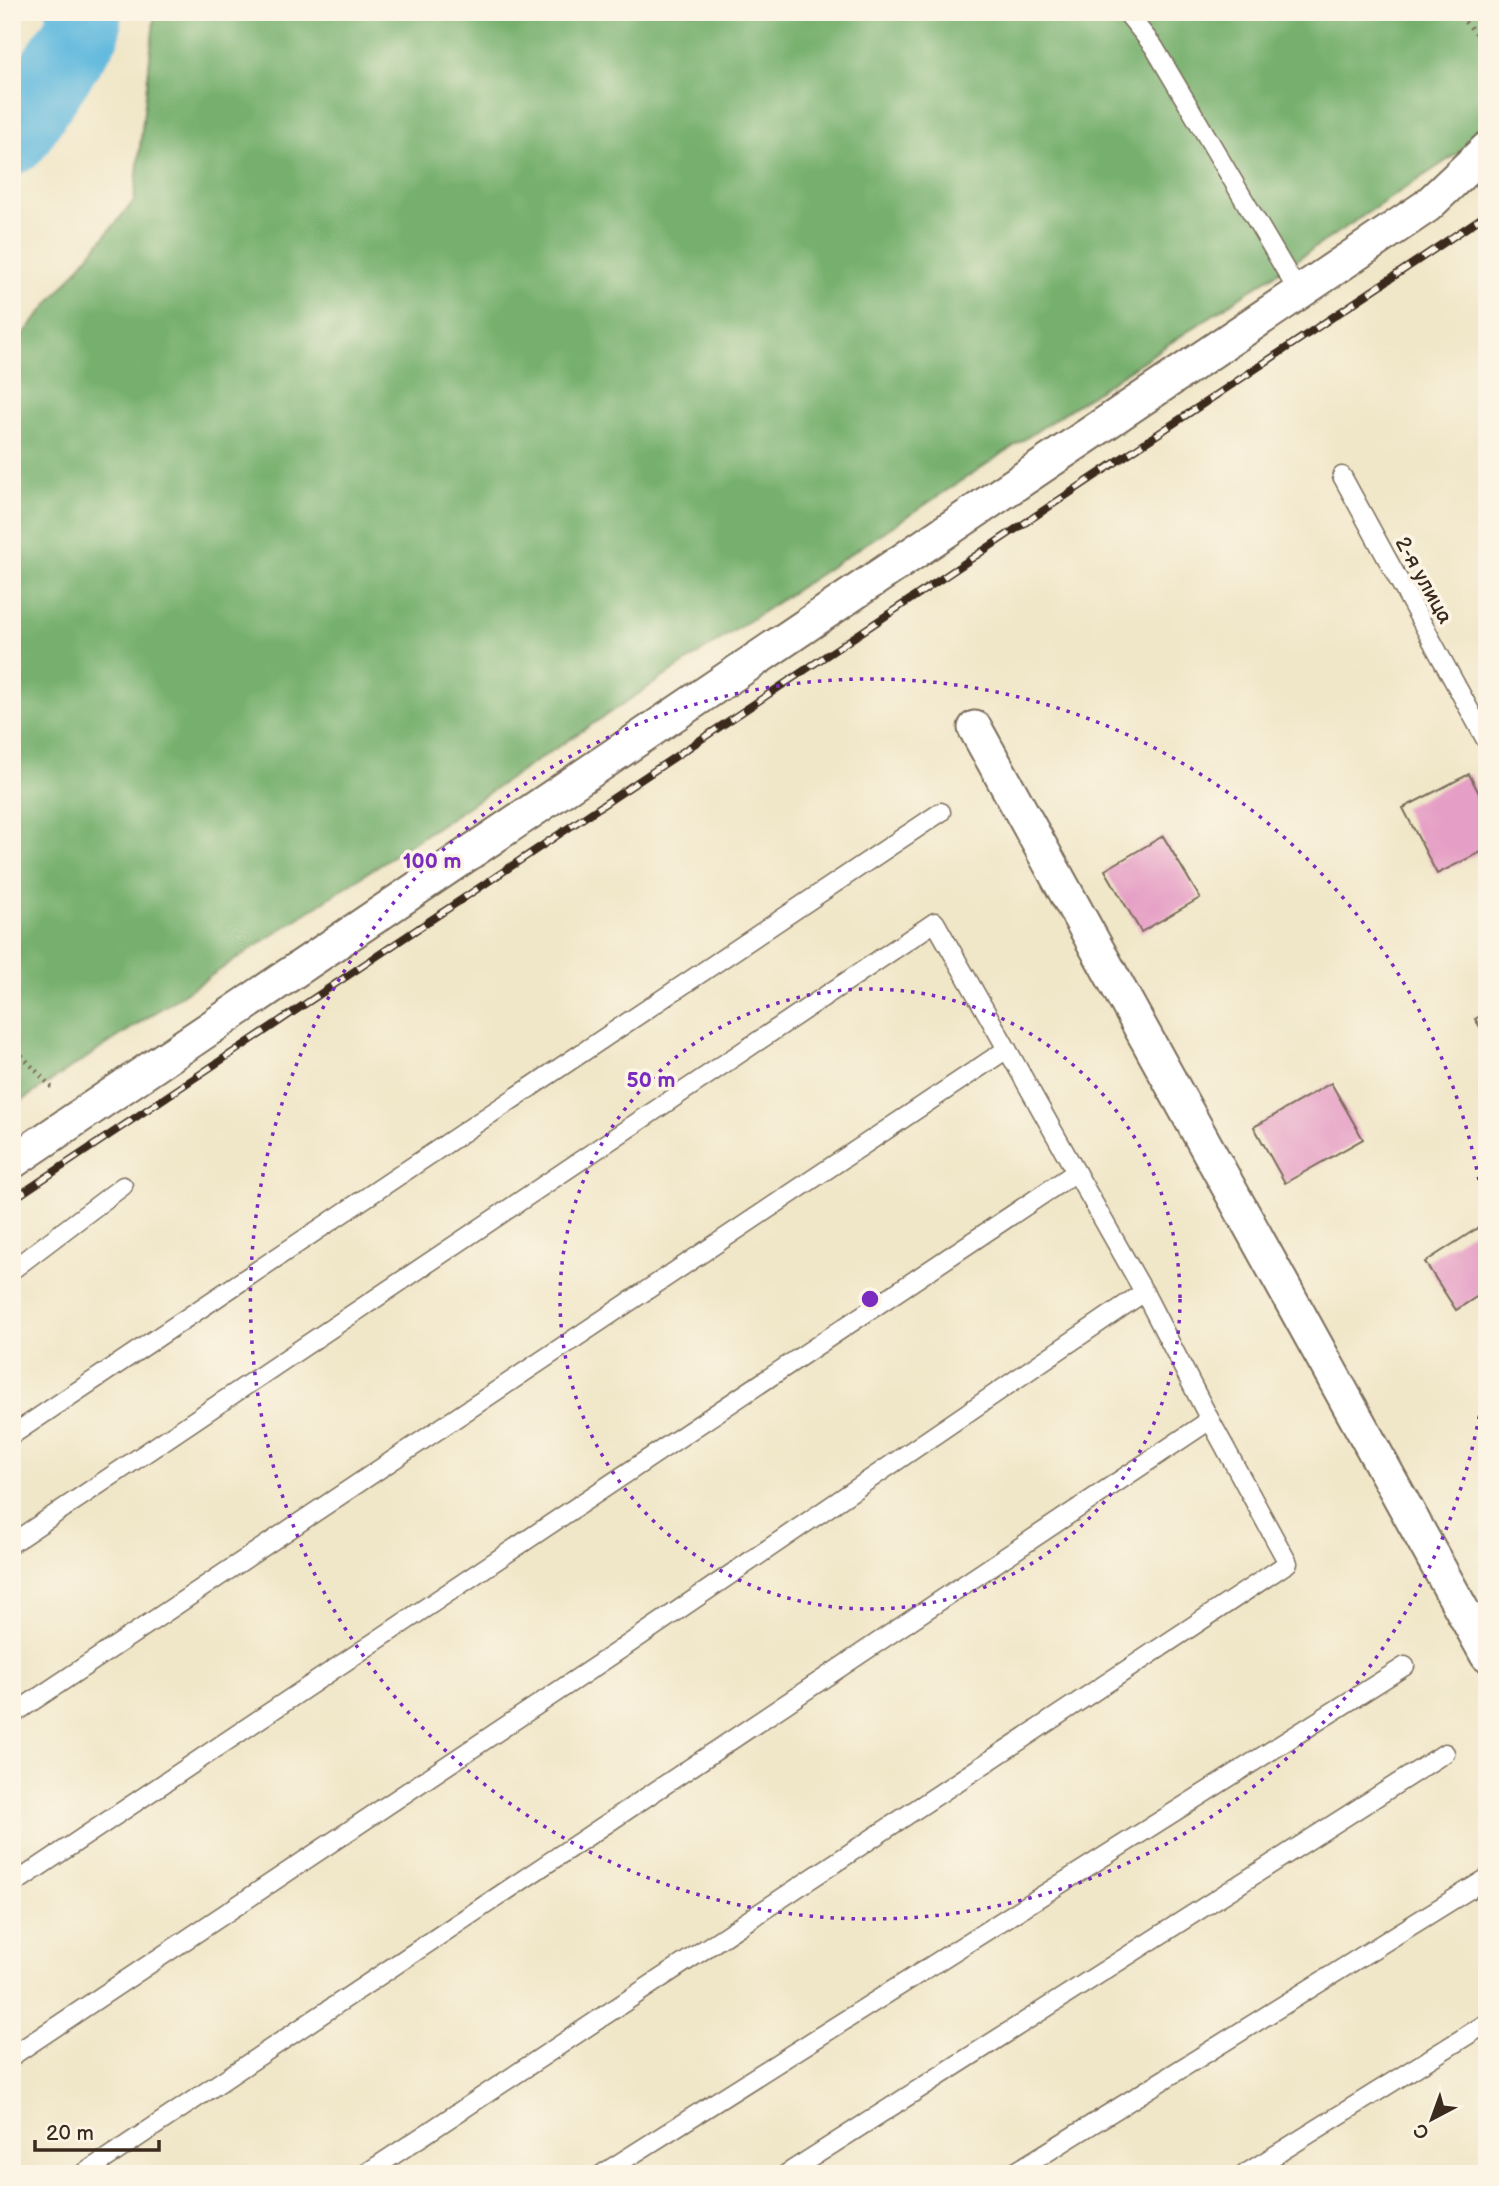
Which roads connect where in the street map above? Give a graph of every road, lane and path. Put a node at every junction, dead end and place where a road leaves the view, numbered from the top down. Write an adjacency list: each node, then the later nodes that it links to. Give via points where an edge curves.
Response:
1 (1126, 12): 5 (lane, via 1154,47)
2 (1455, 12): 3 (path)
3 (1487, 44)
4 (1487, 149): 5 (street, via 1427,206)
5 (1299, 293): 12 (street)
6 (1342, 477): 8 (lane, 2-я улица)
7 (975, 728): 21 (street)
8 (1487, 742)
9 (941, 813): 19 (lane)
10 (12, 1045): 12 (path)
11 (1007, 1049): 14 (lane); 20 (lane, via 935,922); 23 (lane)
12 (79, 1116): 13 (street)
13 (12, 1162)
14 (1076, 1172): 17 (lane); 26 (lane)
15 (123, 1186): 16 (lane)
16 (12, 1270)
17 (1144, 1292): 18 (lane); 28 (lane)
18 (1210, 1420): 29 (lane); 30 (lane, via 1289,1563)
19 (12, 1435)
20 (12, 1544)
21 (1487, 1656)
22 (1405, 1666): 31 (lane)
23 (12, 1715)
24 (1445, 1753): 32 (lane)
25 (1486, 1879): 33 (lane)
26 (12, 1885)
27 (1487, 2023): 34 (lane)
28 (12, 2056)
29 (82, 2174)
30 (365, 2174)
31 (602, 2174)
32 (786, 2174)
33 (1012, 2174)
34 (1245, 2174)

